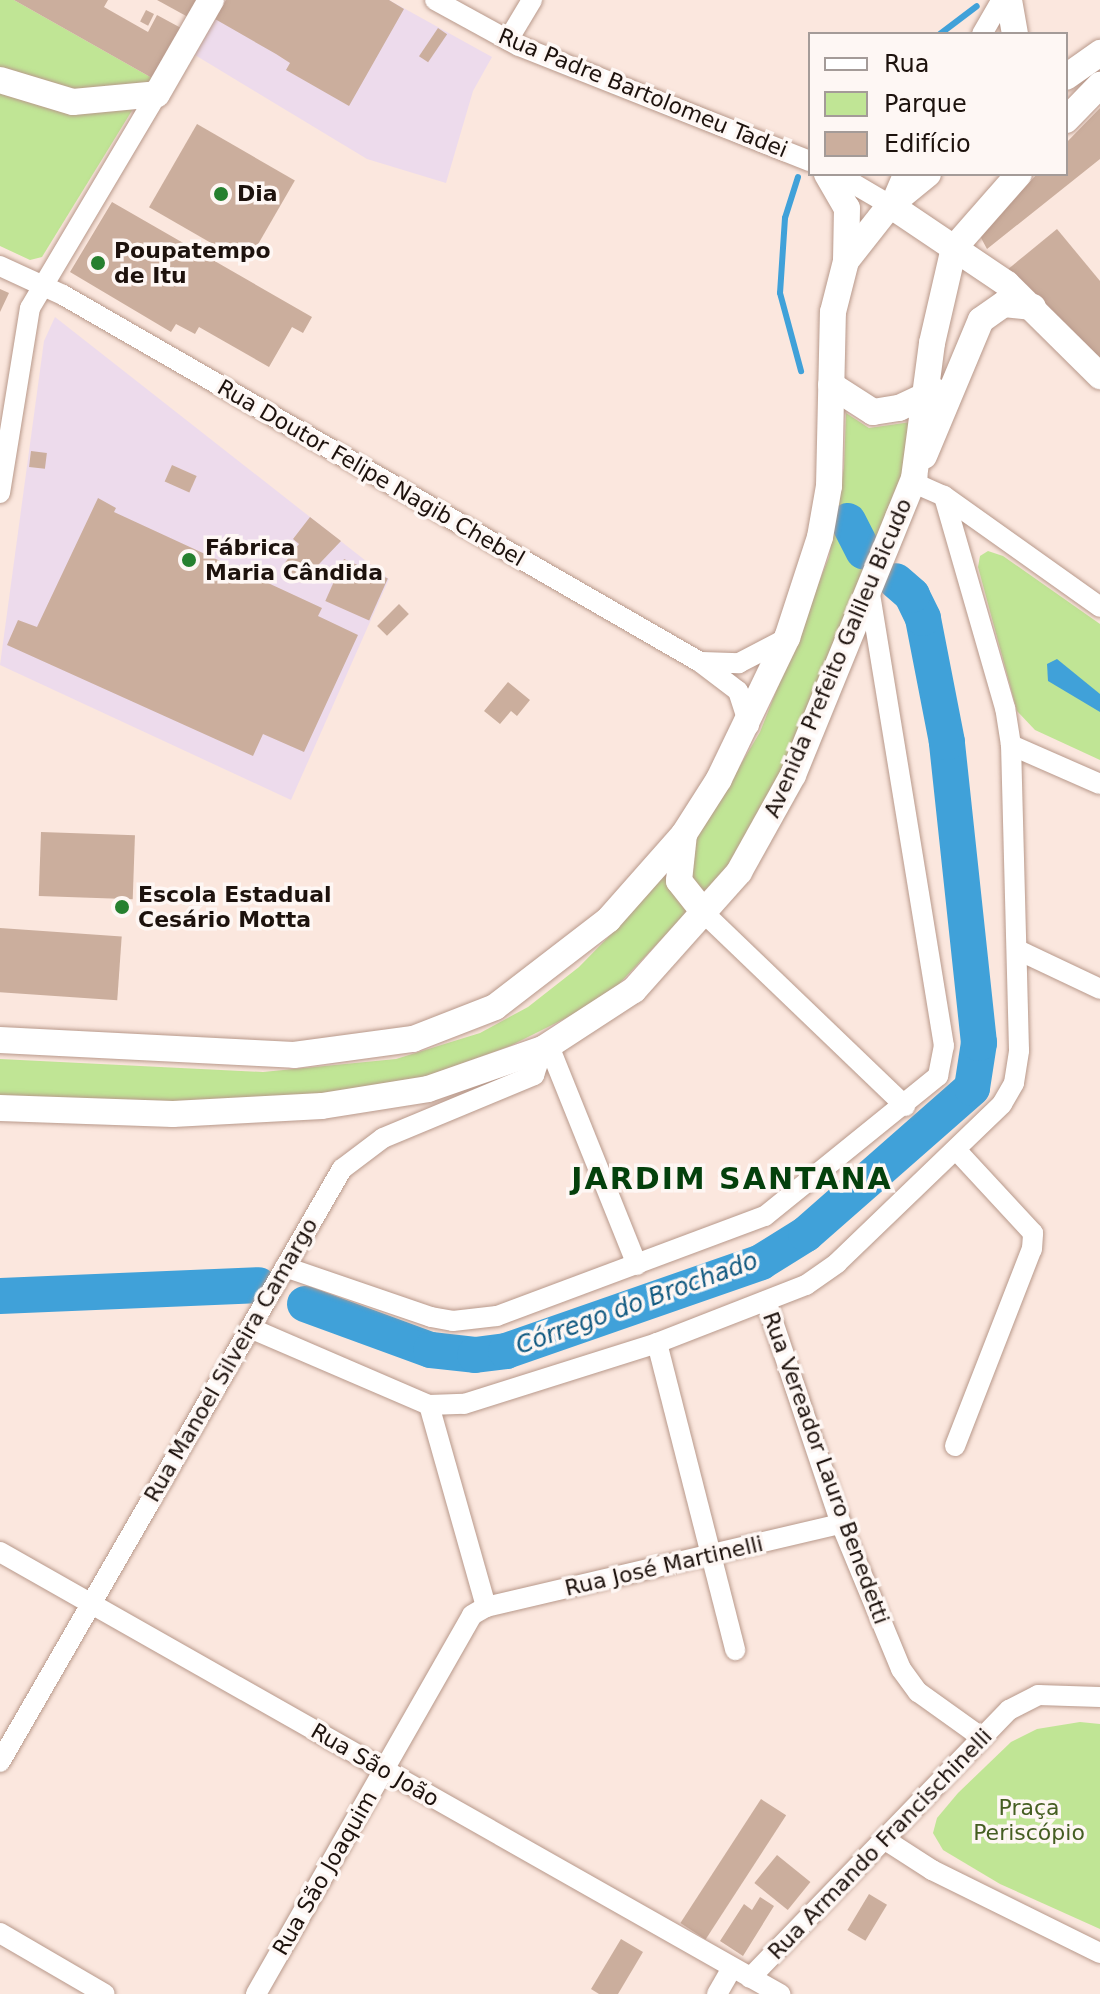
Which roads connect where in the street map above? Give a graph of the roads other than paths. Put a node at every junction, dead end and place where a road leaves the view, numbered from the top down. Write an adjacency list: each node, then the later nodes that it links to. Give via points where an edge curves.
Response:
1 (211, 0): 11 (main road)
2 (435, 0): 8 (street, Rua Padre Bartolomeu Tadei)
3 (532, 0): 8 (street)
4 (1002, 0): 6 (street)
5 (1009, 0): 7 (main road)
6 (983, 32)
7 (1015, 32)
8 (508, 40): 13 (street, Rua Padre Bartolomeu Tadei)
9 (0, 80): 11 (main road, via 73,102)
10 (1100, 85): 12 (main road)
11 (157, 94): 23 (street)
12 (1068, 118)
13 (808, 160)
14 (828, 176): 21 (main road, via 847,208)
15 (840, 176): 19 (street)
16 (902, 176): 19 (street)
17 (926, 176): 19 (main road)
18 (1017, 176): 20 (main road)
19 (890, 205): 20 (main road); 21 (main road)
20 (954, 248): 24 (main road); 28 (main road, Avenida Prefeito Galileu Bicudo)
21 (846, 261): 27 (main road, via 833,312)
22 (0, 266): 23 (street, Rua Doutor Felipe Nagib Chebel)
23 (40, 286): 29 (street, via 27,320); 36 (street, Rua Doutor Felipe Nagib Chebel)
24 (1033, 307): 25 (main road, via 1004,304 985,314); 26 (main road)
25 (959, 376): 28 (main road); 30 (main road)
26 (1100, 376)
27 (831, 385): 28 (main road, via 873,412); 35 (main road, via 829,486 820,537)
28 (924, 399): 30 (main road, Avenida Prefeito Galileu Bicudo)
29 (2, 461): 31 (street)
30 (913, 480): 32 (street); 33 (main road, Avenida Prefeito Galileu Bicudo)
31 (0, 493)
32 (944, 496): 34 (street); 38 (street)
33 (870, 592): 41 (main road, Avenida Prefeito Galileu Bicudo, via 772,818); 46 (street, via 944,1046 938,1076)
34 (1100, 607)
35 (787, 638): 36 (street, Rua Doutor Felipe Nagib Chebel, via 739,663); 37 (main road)
36 (700, 662): 37 (street, Rua Doutor Felipe Nagib Chebel, via 738,691)
37 (749, 725): 40 (main road)
38 (1011, 745): 39 (street); 42 (street)
39 (1100, 784)
40 (684, 834): 41 (main road, via 679,881); 44 (main road, via 628,899 553,967 495,1007 413,1039 294,1055)
41 (706, 915): 45 (main road, Avenida Prefeito Galileu Bicudo, via 634,990); 46 (street)
42 (1018, 950): 43 (street); 48 (street, via 1019,1050 1014,1083 1002,1104)
43 (1100, 989)
44 (0, 1040)
45 (546, 1047): 47 (main road, Avenida Prefeito Galileu Bicudo, via 428,1089 322,1106 173,1114); 49 (street); 50 (street, Rua Manoel Silveira Camargo, via 534,1075 383,1138 351,1158)
46 (905, 1106): 49 (street, via 765,1216)
47 (0, 1108)
48 (957, 1151): 51 (street, via 837,1263 806,1285); 55 (street, via 1033,1233 1032,1249)
49 (637, 1265): 50 (street, via 497,1316 453,1321)
50 (285, 1267): 52 (street, Rua Manoel Silveira Camargo)
51 (766, 1301): 53 (street); 56 (street, Rua Vereador Lauro Benedetti)
52 (250, 1328): 54 (street); 59 (street, Rua Manoel Silveira Camargo)
53 (657, 1343): 54 (street, via 464,1404); 58 (street)
54 (429, 1405): 60 (street)
55 (955, 1446)
56 (841, 1524): 58 (street, Rua José Martinelli); 63 (street, Rua Vereador Lauro Benedetti, via 901,1669 918,1692)
57 (0, 1552): 59 (street, Rua São João)
58 (711, 1555): 60 (street, Rua José Martinelli); 61 (street)
59 (90, 1603): 64 (street, Rua Manoel Silveira Camargo); 65 (street, Rua São João)
60 (486, 1607): 65 (street, Rua São Joaquim, via 472,1615)
61 (735, 1650)
62 (1100, 1697): 63 (street, Rua Armando Francischinelli, via 1038,1695 1009,1710)
63 (981, 1737): 66 (street, Rua Armando Francischinelli)
64 (0, 1762)
65 (384, 1771): 69 (street, Rua São João); 72 (street, Rua São Joaquim)
66 (887, 1841): 68 (street, via 932,1870); 70 (street, Rua Armando Francischinelli)
67 (0, 1933): 71 (street)
68 (1100, 1953)
69 (732, 1968): 70 (street, Rua São João); 73 (street)
70 (750, 1978): 74 (street, Rua São João)
71 (105, 1994)
72 (256, 1994)
73 (717, 1994)
74 (780, 1994)

